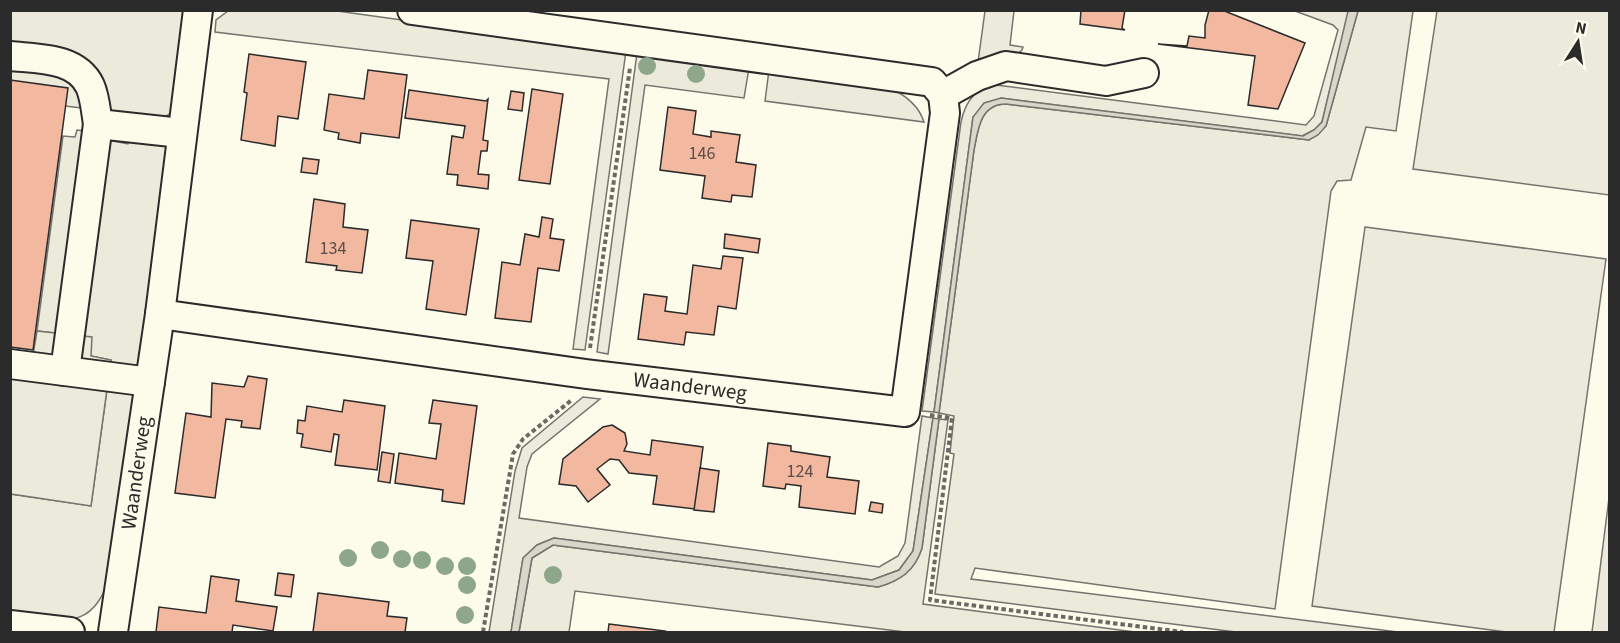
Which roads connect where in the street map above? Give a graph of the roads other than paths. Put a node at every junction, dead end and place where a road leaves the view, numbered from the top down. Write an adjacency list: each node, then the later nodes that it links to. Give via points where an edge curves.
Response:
1 (198, 10): 7 (street, Waanderweg)
2 (412, 10): 5 (street, via 932,82)
3 (10, 56): 6 (street, via 64,63 82,74 91,87)
4 (1144, 73): 5 (street, via 1106,81 1006,66 977,76)
5 (943, 95): 8 (street, Waanderweg, via 945,113 905,412 586,374)
6 (98, 124): 7 (street); 10 (street)
7 (182, 133): 8 (street, Waanderweg)
8 (160, 315): 11 (street, Waanderweg)
9 (10, 364): 10 (street)
10 (65, 371): 11 (street)
11 (150, 382): 14 (street, Waanderweg)
12 (10, 625): 13 (street)
13 (69, 633)
14 (113, 633)

